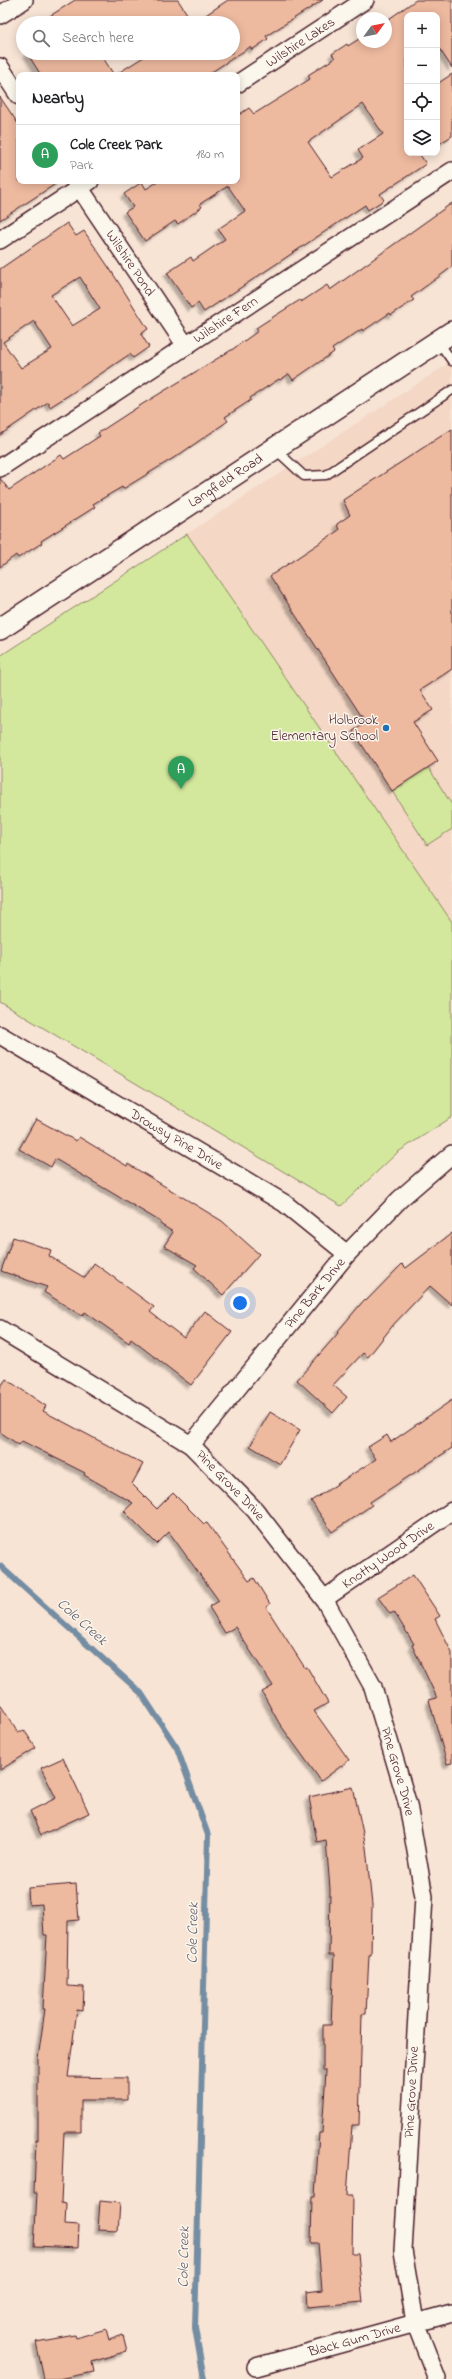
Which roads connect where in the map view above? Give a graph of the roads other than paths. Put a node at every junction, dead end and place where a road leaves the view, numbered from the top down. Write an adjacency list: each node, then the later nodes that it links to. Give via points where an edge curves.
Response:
1 (24, 0): 3 (street)
2 (365, 0): 5 (street, Wilshire Lakes)
3 (0, 16)
4 (0, 67): 6 (street)
5 (240, 82)
6 (16, 91)
7 (452, 171): 12 (street, Wilshire Fern)
8 (81, 184): 10 (street)
9 (83, 184): 12 (street, Wilshire Pond)
10 (0, 240)
11 (445, 336): 13 (lane); 15 (street, Langfield Road)
12 (186, 346): 16 (street, Wilshire Fern)
13 (452, 362)
14 (452, 390): 15 (lane, via 326,475 304,476)
15 (275, 448): 17 (street, Langfield Road)
16 (0, 468)
17 (0, 629)
18 (0, 1035): 20 (street, Drowsy Pine Drive, via 284,1203)
19 (452, 1154): 20 (street, Pine Bark Drive, via 400,1200)
20 (347, 1254): 22 (street, Pine Bark Drive)
21 (0, 1330): 22 (street, Pine Grove Drive)
22 (191, 1445): 24 (street, Pine Grove Drive, via 255,1510)
23 (452, 1511): 24 (street, Knotty Wood Drive)
24 (324, 1599): 26 (street, Pine Grove Drive, via 373,1687 408,1805 424,1897 403,2251)
25 (452, 2313): 26 (street, Black Gum Drive)
26 (415, 2322): 27 (street, Black Gum Drive); 28 (street, Pine Grove Drive)
27 (256, 2367)
28 (438, 2379)

